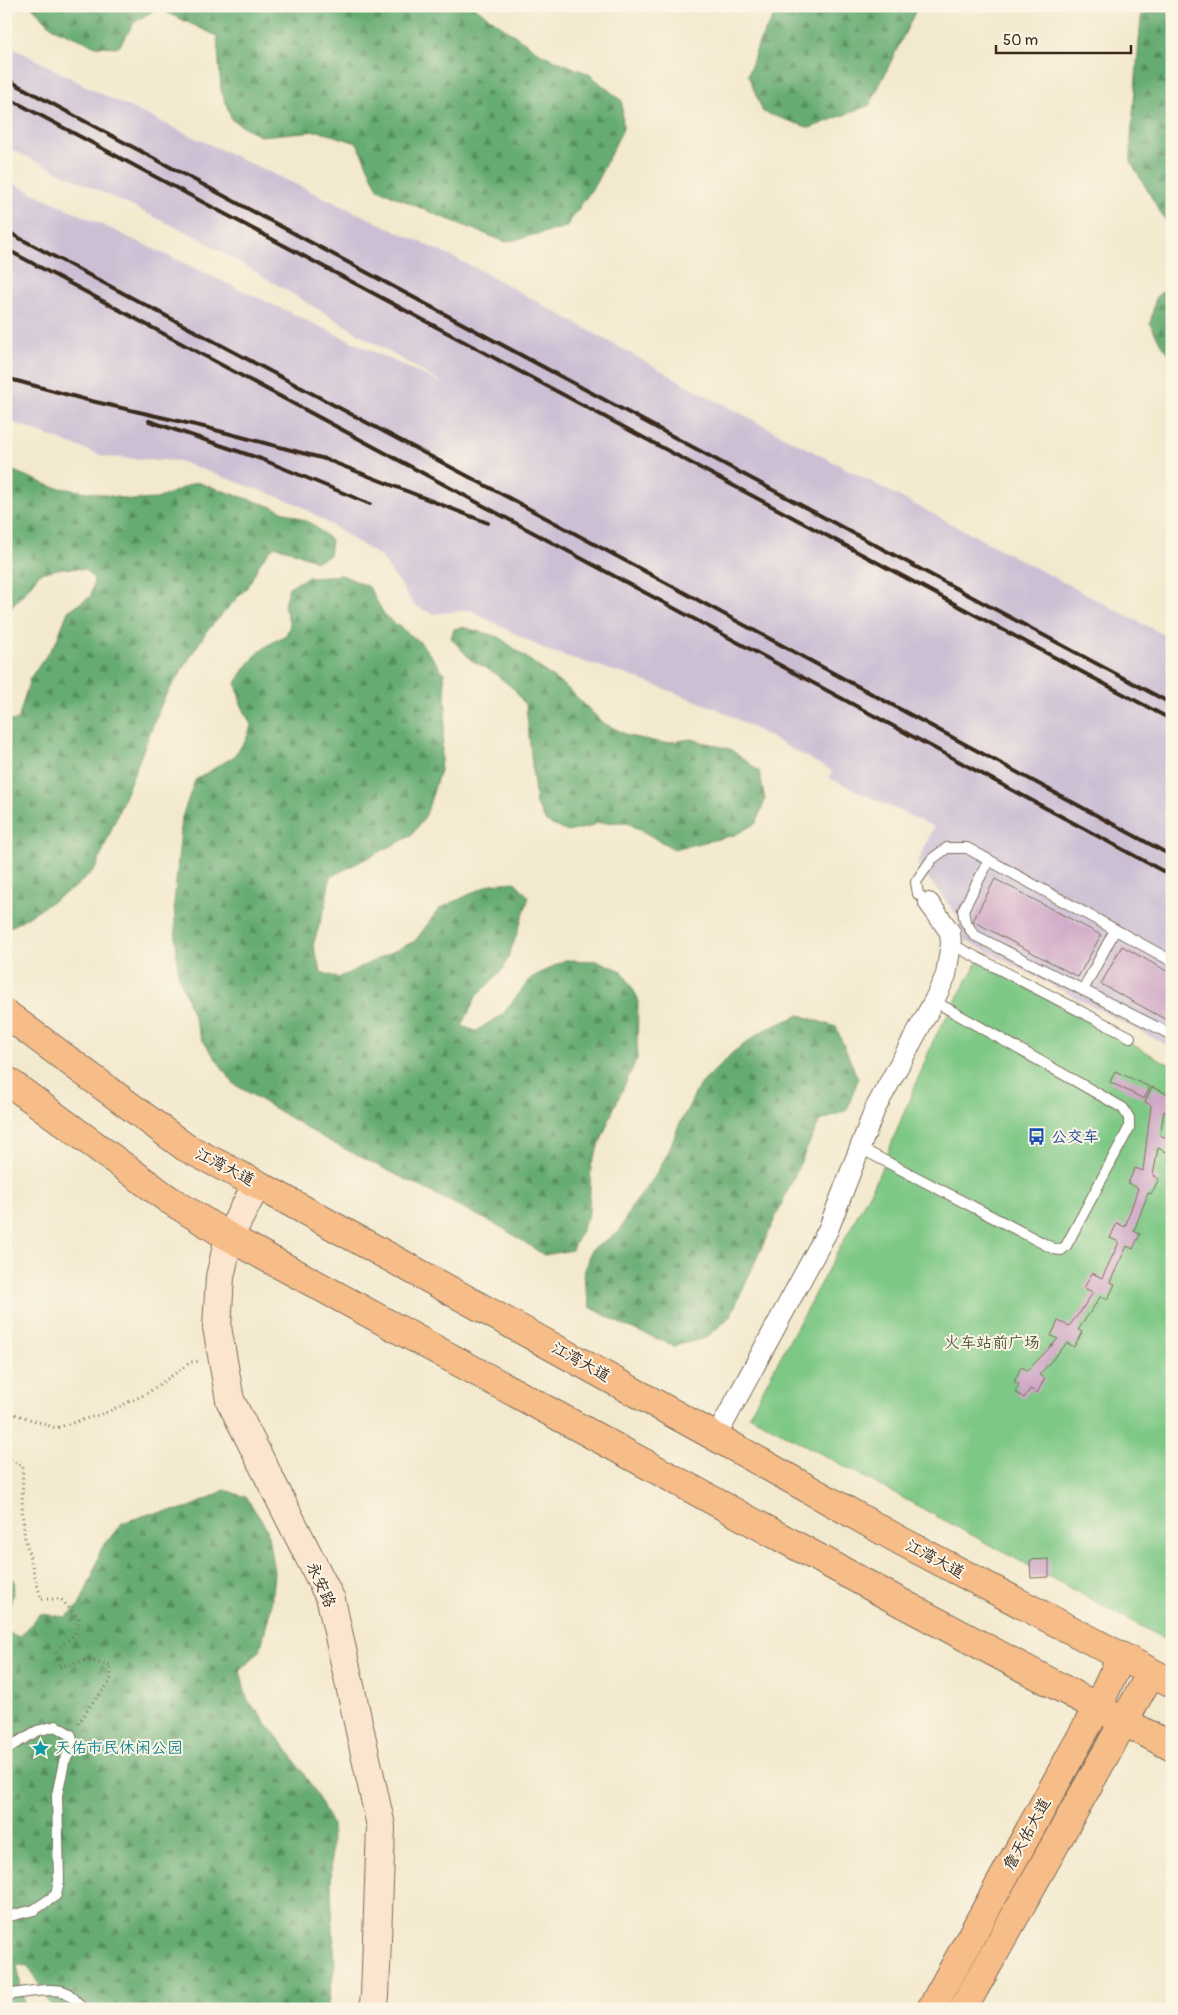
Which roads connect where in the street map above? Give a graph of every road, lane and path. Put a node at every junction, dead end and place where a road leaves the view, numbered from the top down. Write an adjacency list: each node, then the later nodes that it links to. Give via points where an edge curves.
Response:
1 (990, 860): 2 (lane, via 967,848 947,848 932,859 916,882 918,894); 3 (lane); 6 (lane, via 964,910 965,921 974,935)
2 (929, 903): 4 (street, via 950,932)
3 (1115, 930): 5 (lane); 6 (lane)
4 (951, 944): 7 (street, via 946,976); 10 (lane)
5 (1172, 961)
6 (1082, 990): 9 (lane)
7 (934, 1001): 12 (street, via 876,1109); 12 (lane, via 1122,1108 1129,1118 1129,1128 1061,1250)
8 (6, 1014): 13 (main road, 江湾大道, via 185,1147)
9 (1172, 1035)
10 (1130, 1037)
11 (6, 1080): 14 (main road, via 168,1200)
12 (860, 1148): 17 (street, via 828,1230)
13 (257, 1184): 14 (street, 永安路); 17 (main road, 江湾大道)
14 (229, 1237): 15 (street, 永安路, via 220,1277 217,1327); 21 (main road)
15 (222, 1357): 16 (path, via 191,1362 146,1394 105,1413 56,1428); 29 (street, 永安路, via 230,1400 331,1600 381,1826)
16 (6, 1411)
17 (716, 1437): 19 (main road, 江湾大道, via 901,1541)
18 (6, 1458): 23 (path, via 23,1466 25,1539 41,1599 61,1599 79,1619 76,1633 55,1652 59,1667 86,1660 110,1665 111,1681)
19 (1121, 1658): 20 (main road, 江湾大道); 21 (main road, 詹天佑大道)
20 (1161, 1678): 22 (main road, 詹天佑大道)
21 (1096, 1708): 22 (main road); 30 (main road, 詹天佑大道)
22 (1124, 1722): 24 (main road); 31 (main road, 詹天佑大道)
23 (71, 1735): 25 (lane, via 56,1726 37,1731); 26 (lane, via 73,1746 64,1762 56,1795 59,1881 56,1895 34,1910)
24 (1172, 1748)
25 (6, 1750)
26 (6, 1917)
27 (6, 1995): 28 (lane, via 56,1990 66,1993)
28 (82, 2009)
29 (372, 2009)
30 (931, 2009)
31 (963, 2009)

